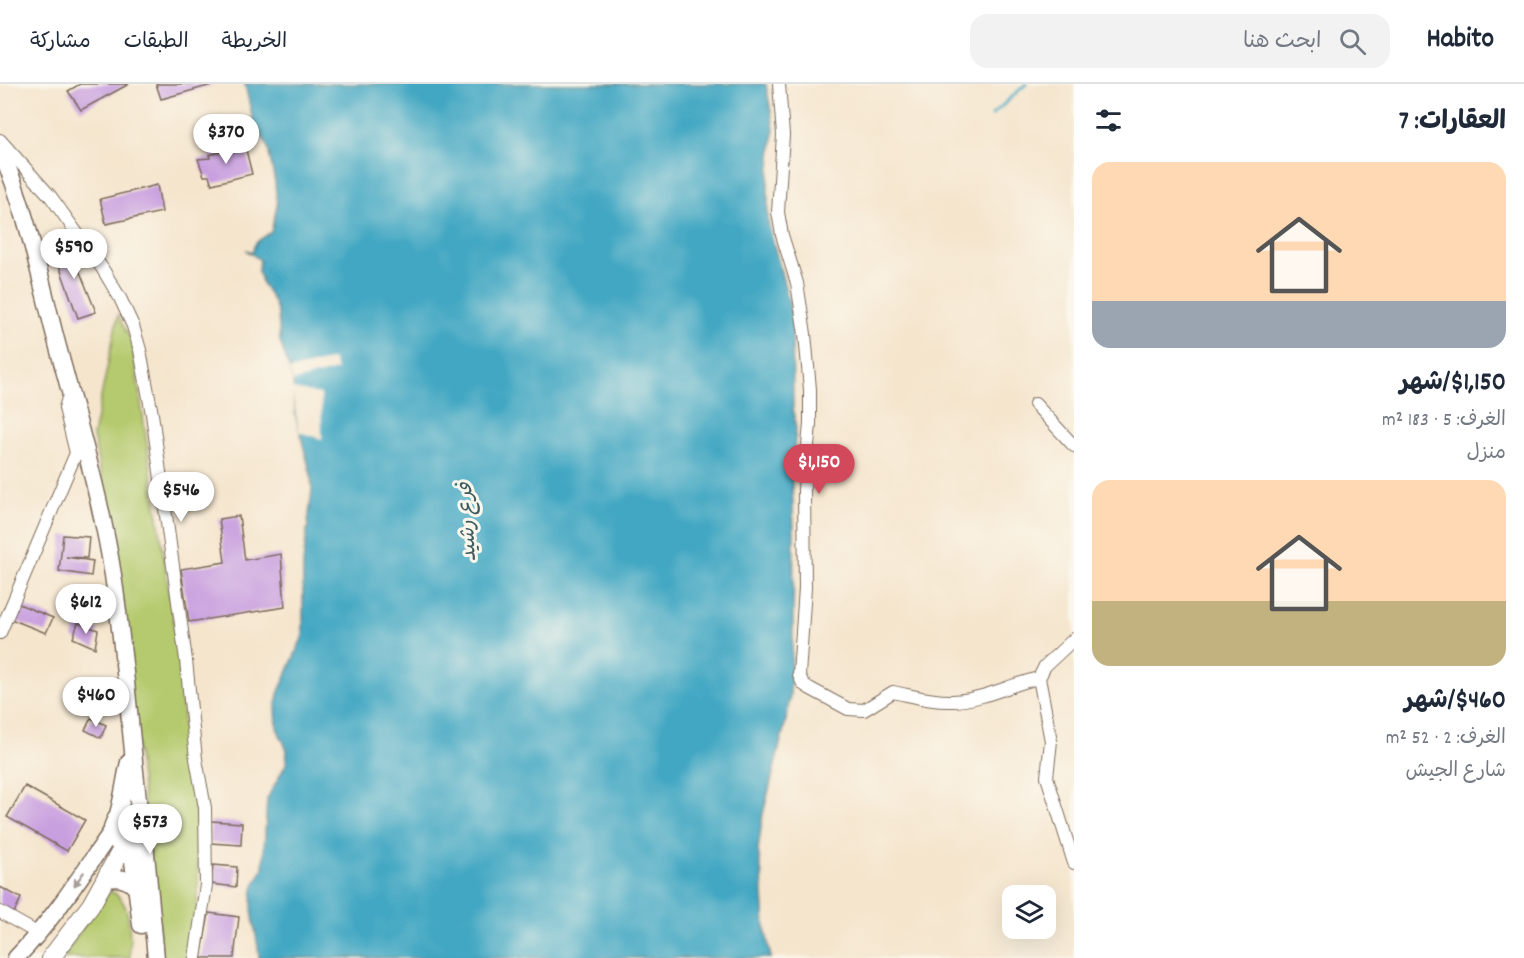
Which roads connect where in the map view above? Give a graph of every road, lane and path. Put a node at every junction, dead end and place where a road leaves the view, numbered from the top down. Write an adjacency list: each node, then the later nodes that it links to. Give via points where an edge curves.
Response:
1 (778, 84): 9 (street, via 783,135 778,213 797,283 810,389 801,680 848,709 864,710 893,692 952,701)
2 (0, 140): 22 (street, via 51,197 102,268 133,326 140,350 205,808 206,885)
3 (2, 158): 4 (main road, via 34,253)
4 (70, 392): 7 (street, via 65,408 76,453); 10 (main road, via 113,574)
5 (1035, 404): 6 (street)
6 (1074, 446)
7 (0, 633)
8 (1074, 639): 9 (street, via 1045,666)
9 (1040, 678): 13 (street, via 1051,741 1047,777)
10 (132, 749): 11 (main road); 12 (main road)
11 (114, 824): 12 (main road, via 116,840); 12 (main road, via 126,813 136,815); 17 (main road, one-way to 17)
12 (135, 836): 14 (highway); 15 (main road); 21 (main road)
13 (1074, 863)
14 (106, 880): 15 (main road, via 125,879); 19 (highway)
15 (136, 888): 20 (main road)
16 (0, 912): 17 (street)
17 (39, 934): 18 (main road)
18 (16, 958)
19 (51, 958)
20 (144, 958)
21 (156, 958)
22 (195, 958)

